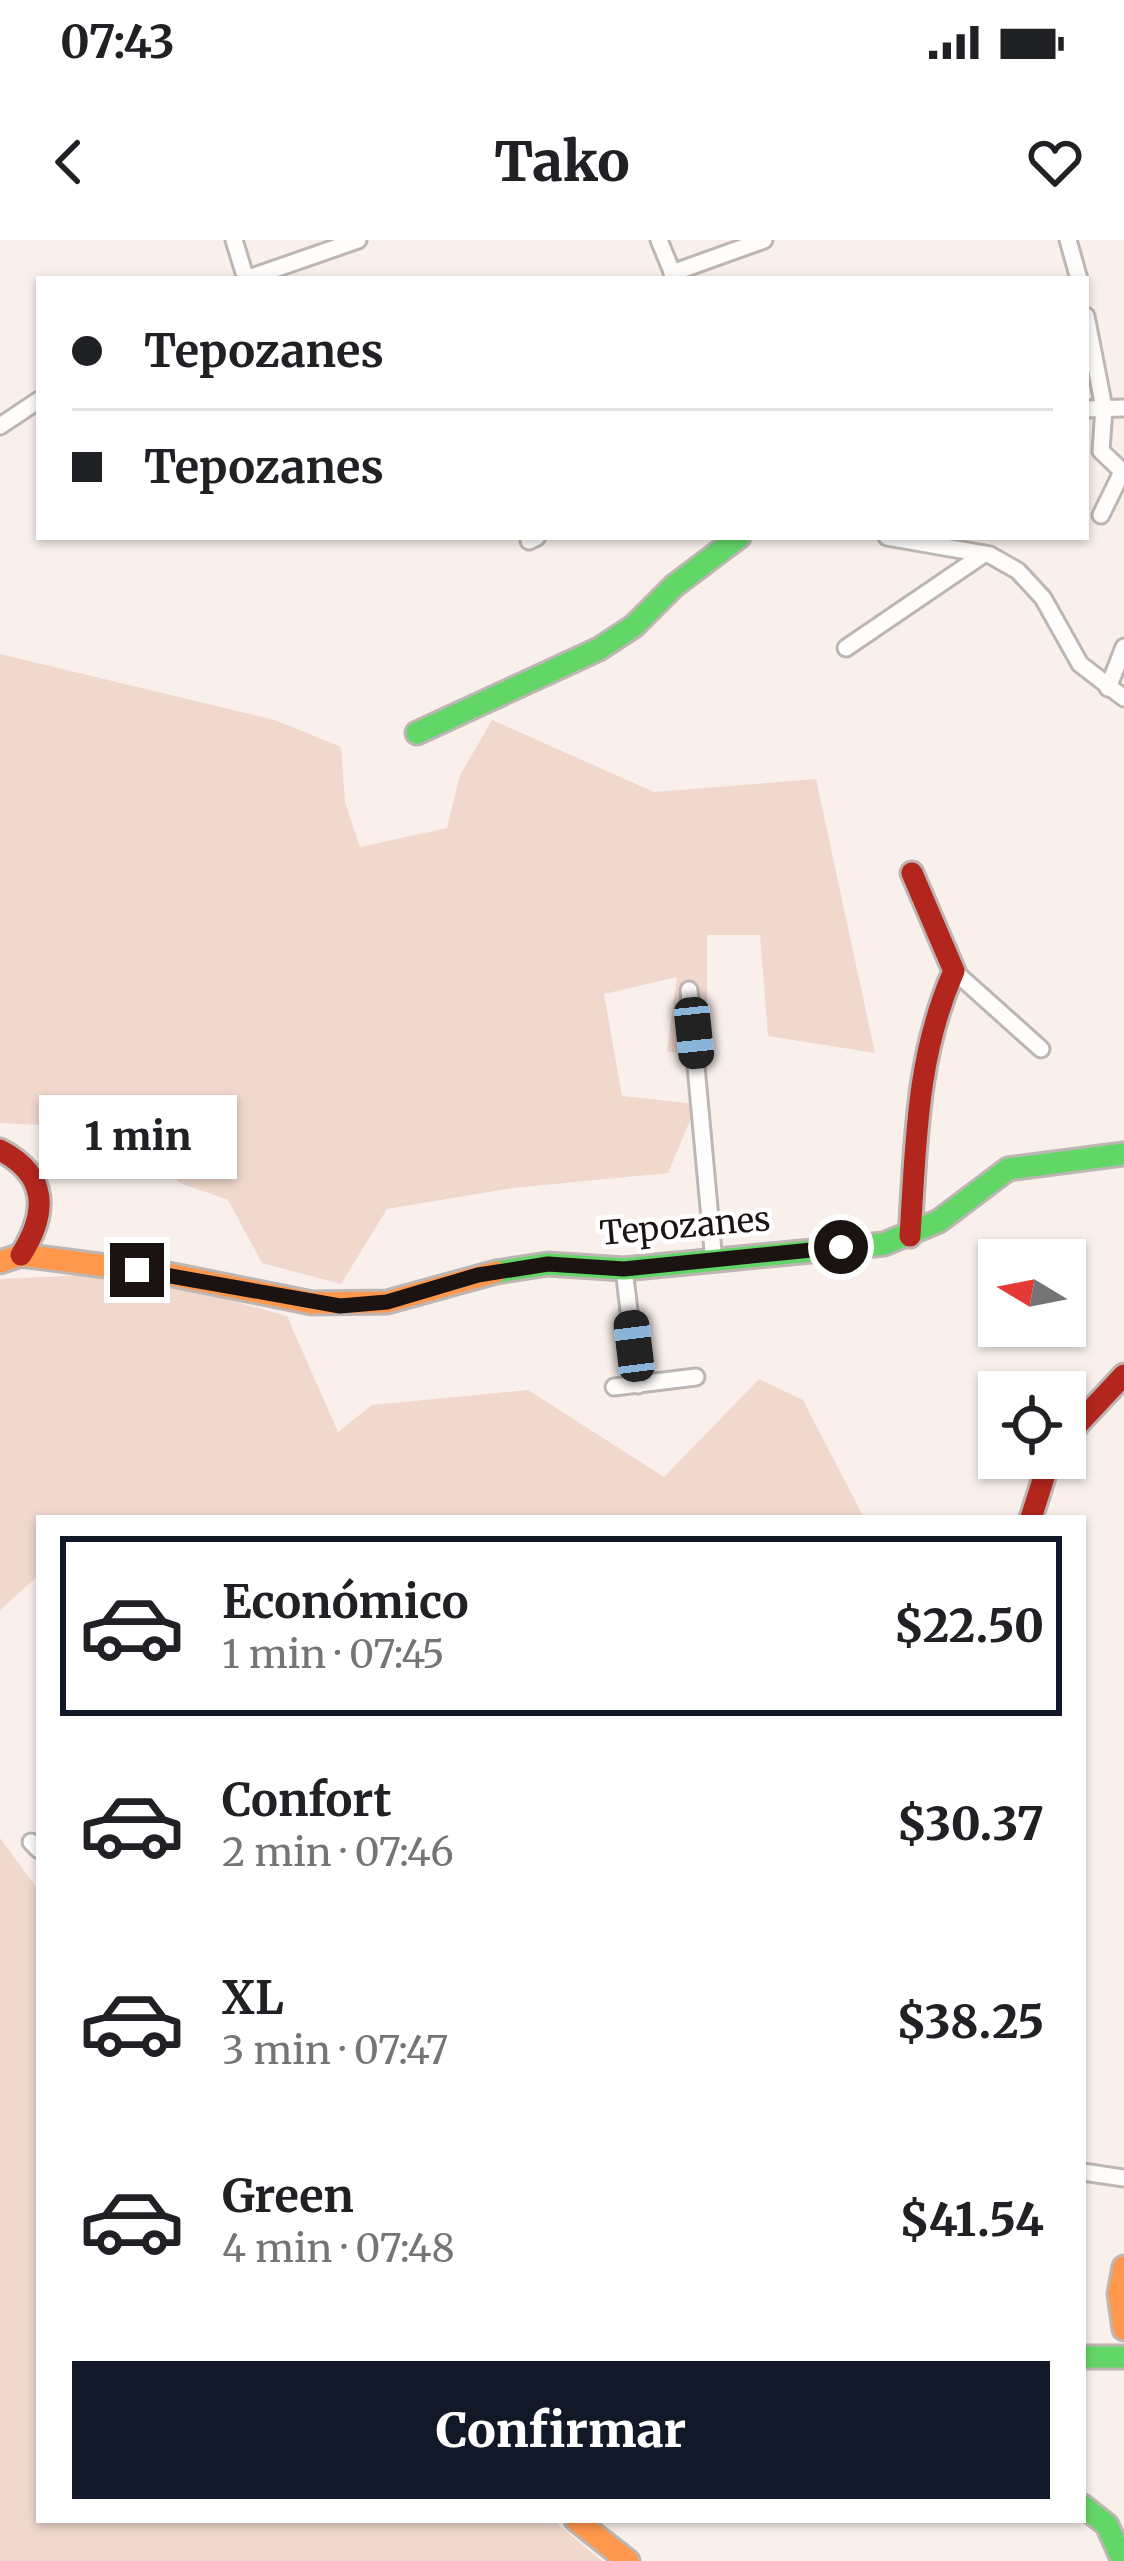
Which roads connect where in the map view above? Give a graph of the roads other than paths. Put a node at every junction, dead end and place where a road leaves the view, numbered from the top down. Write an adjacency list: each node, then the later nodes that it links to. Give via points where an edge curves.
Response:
1 (234, 240): 6 (street)
2 (358, 240): 7 (street)
3 (659, 240): 8 (street)
4 (764, 240): 8 (street)
5 (1068, 240): 9 (street)
6 (245, 276)
7 (255, 276)
8 (673, 276)
9 (1077, 276)
10 (1089, 347): 12 (street)
11 (36, 402): 14 (street)
12 (1095, 408): 13 (street); 15 (street, via 1101,451)
13 (1124, 408)
14 (0, 426)
15 (1123, 473): 16 (street)
16 (1101, 515)
17 (735, 540): 24 (street, via 599,649)
18 (904, 540): 19 (street)
19 (984, 554): 21 (street); 22 (street, via 1018,571 1043,598 1080,664)
20 (1124, 647): 22 (street)
21 (846, 648)
22 (1108, 688): 23 (street)
23 (1124, 698)
24 (417, 733)
25 (912, 873): 26 (street)
26 (954, 971): 28 (street); 31 (street, via 926,1044)
27 (689, 990): 33 (street)
28 (1041, 1048)
29 (0, 1150): 32 (street, via 20,1158 44,1212)
30 (1124, 1154): 31 (street, Tepozanes, via 1008,1169)
31 (910, 1236): 33 (street, Tepozanes)
32 (10, 1259): 34 (street, Tepozanes, via 169,1274 340,1306 548,1264)
33 (714, 1262): 34 (street, Tepozanes)
34 (624, 1269): 37 (street)
35 (1124, 1375): 39 (street)
36 (696, 1377): 37 (street)
37 (638, 1385): 38 (street)
38 (614, 1387)
39 (1086, 1416)
40 (1043, 1479): 41 (street)
41 (1032, 1515)
42 (1086, 2172): 43 (street)
43 (1124, 2178)
44 (1124, 2267): 45 (street)
45 (1124, 2329)
46 (1086, 2357): 47 (street)
47 (1124, 2357)
48 (1086, 2508): 51 (street, via 1108,2525)
49 (580, 2523): 50 (street)
50 (628, 2561)
51 (1123, 2561)

